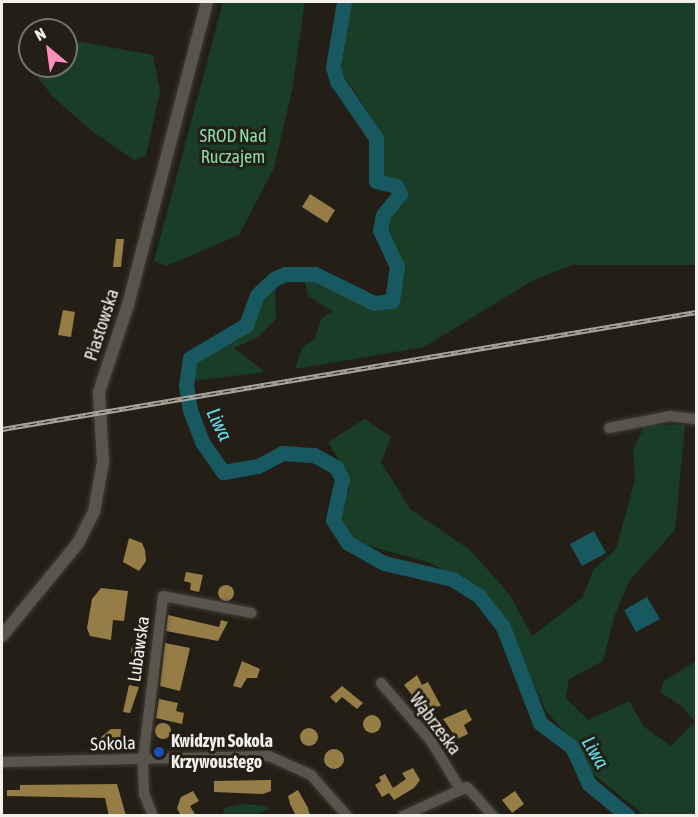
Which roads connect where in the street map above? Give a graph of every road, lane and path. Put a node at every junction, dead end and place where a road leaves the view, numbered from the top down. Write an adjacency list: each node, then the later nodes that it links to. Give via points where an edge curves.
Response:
1 (207, 2): 5 (street, Piastowska, via 128,308 99,392 104,462 94,512 78,543)
2 (696, 419): 3 (street, via 670,416)
3 (609, 428)
4 (251, 613): 7 (street, Lubawska, via 163,596)
5 (2, 636)
6 (381, 683): 9 (street, Wąbrzeska, via 431,741)
7 (143, 760): 8 (street, Sokola); 10 (street, via 144,794); 11 (street, Sokola, via 252,754 278,758 312,776)
8 (2, 762)
9 (459, 787): 12 (street); 13 (street, Wąbrzeska, via 473,789)
10 (153, 816)
11 (347, 816)
12 (403, 816)
13 (493, 816)

